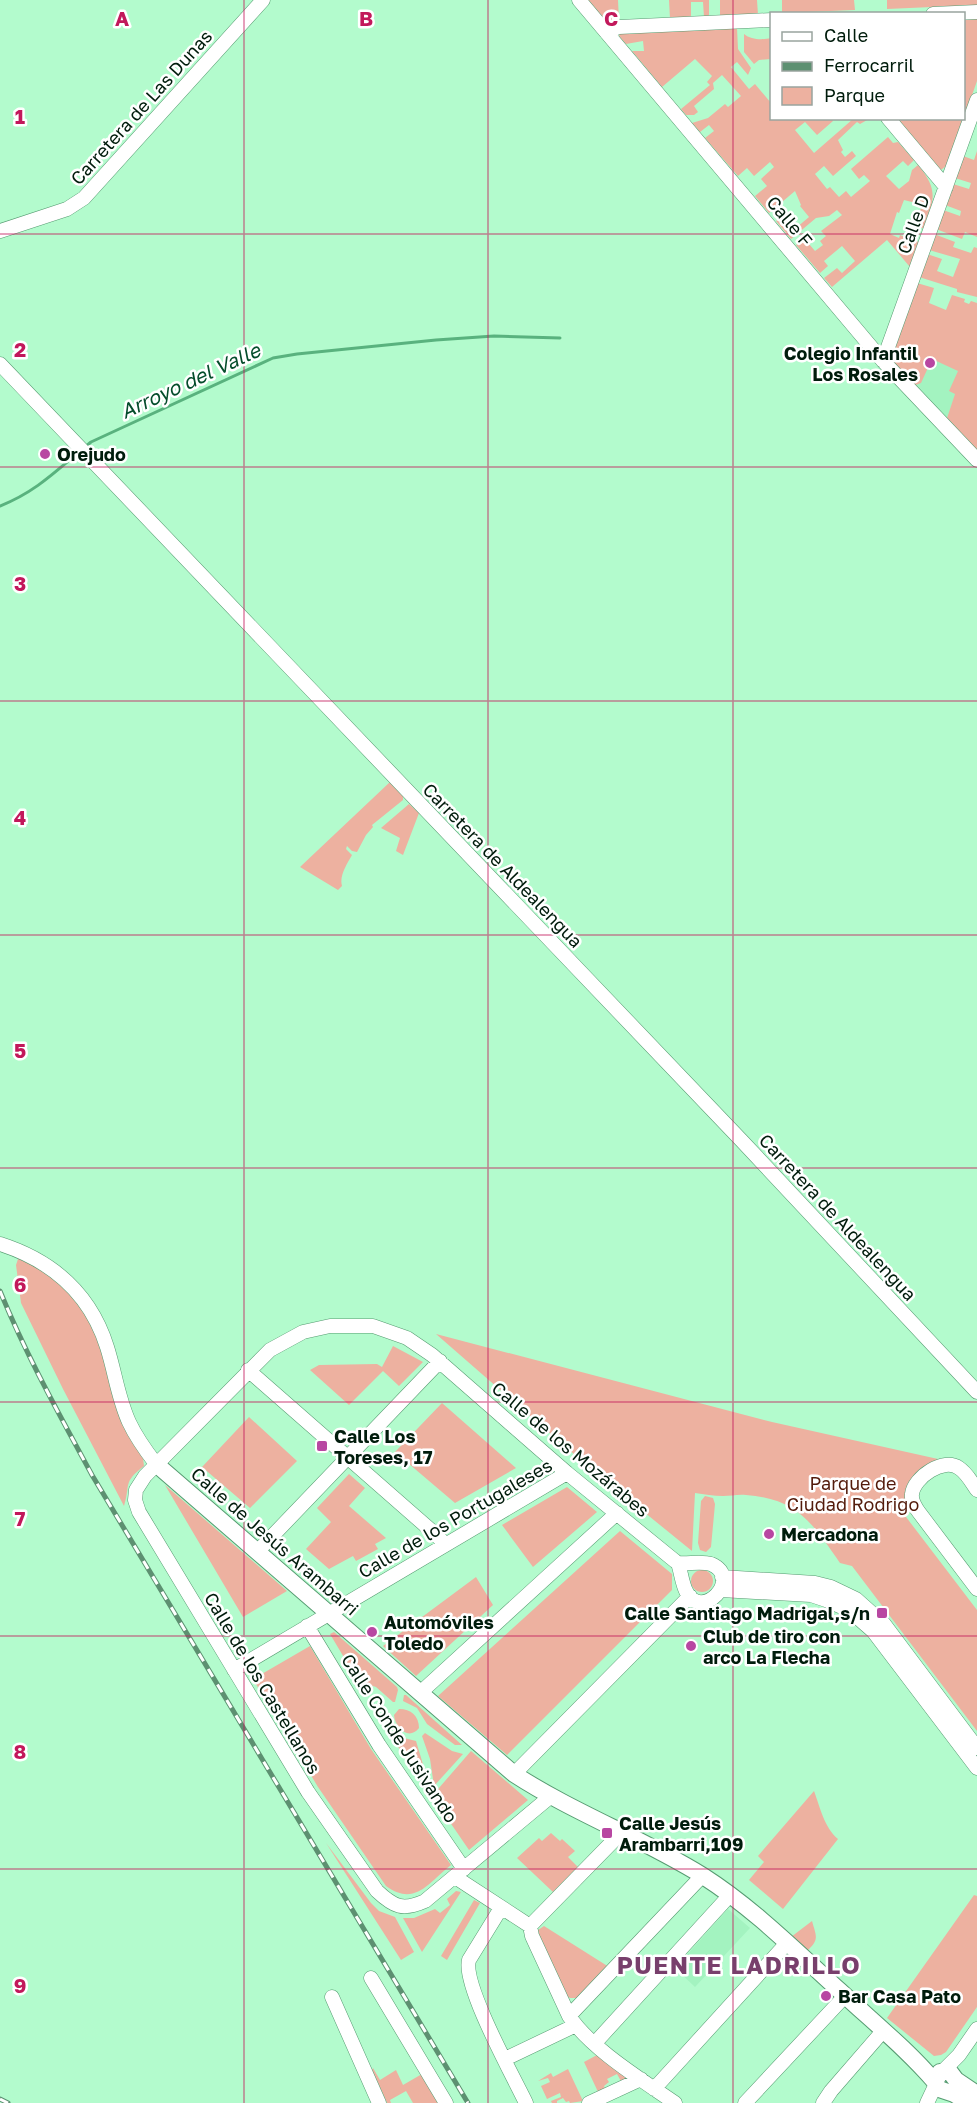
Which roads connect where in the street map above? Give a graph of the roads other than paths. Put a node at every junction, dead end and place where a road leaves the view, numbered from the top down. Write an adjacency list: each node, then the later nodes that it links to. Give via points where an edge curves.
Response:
1 (263, 0): 8 (street, Carretera de Las Dunas, via 84,198 67,209)
2 (579, 0): 4 (street, Calle F)
3 (770, 20): 4 (street, via 619,27)
4 (606, 32): 9 (street, Calle F)
5 (977, 100): 7 (street, Calle D)
6 (890, 120): 7 (street)
7 (946, 187): 9 (street, Calle D)
8 (0, 231)
9 (883, 361): 11 (street, Calle F)
10 (0, 364): 15 (street, Carretera de Aldealengua)
11 (977, 460)
12 (0, 1244): 17 (street, via 42,1261 87,1305 107,1346 128,1421)
13 (440, 1361): 14 (street, Calle de los Mozárabes, via 399,1335 373,1326 346,1325 303,1332 270,1350); 16 (street); 18 (street, Calle de los Mozárabes)
14 (248, 1370): 16 (street); 17 (street, Calle de los Castellanos)
15 (977, 1392)
16 (348, 1457): 21 (street); 22 (street)
17 (156, 1464): 22 (main road, Calle de Jesús Arambarri); 31 (street, Calle de los Castellanos, via 136,1490 139,1512)
18 (567, 1473): 20 (street, Calle de los Mozárabes); 21 (street, Calle de los Portugaleses)
19 (977, 1490): 27 (street, via 964,1472 954,1465 944,1465 919,1481 912,1495 914,1504)
20 (617, 1513): 23 (street, Calle de los Mozárabes); 32 (street)
21 (445, 1544): 29 (street, Calle de los Portugaleses)
22 (257, 1552): 29 (main road, Calle de Jesús Arambarri)
23 (678, 1563): 24 (street); 25 (street)
24 (696, 1564): 25 (street, via 687,1570); 26 (street, via 715,1566)
25 (684, 1581): 28 (street)
26 (722, 1583): 28 (street, via 713,1599 701,1602); 33 (street, via 815,1583 856,1599 884,1624); 34 (street, via 811,1595 849,1610 873,1631)
27 (977, 1589)
28 (690, 1596): 35 (street)
29 (329, 1613): 30 (street, Calle de los Portugaleses); 32 (main road, Calle de Jesús Arambarri)
30 (307, 1626): 31 (street, Calle de los Portugaleses); 38 (street, Calle Conde Jusivando)
31 (234, 1670): 38 (street, Calle de los Castellanos, via 308,1792 377,1892 401,1907 415,1906)
32 (420, 1692): 35 (main road, Calle de Jesús Arambarri)
33 (977, 1748)
34 (977, 1768)
35 (514, 1774): 36 (main road, Calle de Jesús Arambarri)
36 (551, 1796): 37 (main road, Calle de Jesús Arambarri); 38 (street)
37 (621, 1833): 39 (main road, Calle de Jesús Arambarri); 42 (street)
38 (459, 1873): 41 (street)
39 (702, 1876): 40 (main road, Calle de Jesús Arambarri); 47 (street)
40 (730, 1895): 43 (main road, Calle de Jesús Arambarri); 52 (street)
41 (501, 1908): 42 (street); 53 (street, via 469,1960 467,1970 473,1993)
42 (530, 1926): 48 (street)
43 (787, 1943): 45 (main road, Calle de Jesús Arambarri); 56 (street)
44 (371, 1978): 59 (street)
45 (845, 1996): 51 (main road, Calle de Jesús Arambarri); 63 (street)
46 (332, 1997): 58 (street)
47 (584, 1998): 48 (street, via 575,2002); 49 (street)
48 (562, 2000): 49 (street)
49 (572, 2021): 52 (street); 53 (street)
50 (977, 2029): 55 (street)
51 (883, 2031): 55 (main road, Calle de Jesús Arambarri); 64 (street)
52 (595, 2043): 54 (street)
53 (505, 2059): 60 (street)
54 (641, 2079): 56 (street); 61 (street)
55 (941, 2085): 57 (main road, Calle de Jesús Arambarri); 65 (main road, Calle de Jesús Arambarri)
56 (654, 2089): 62 (street)
57 (977, 2094)
58 (379, 2103)
59 (446, 2103)
60 (526, 2103)
61 (589, 2103)
62 (675, 2103)
63 (745, 2103)
64 (823, 2103)
65 (969, 2103)

